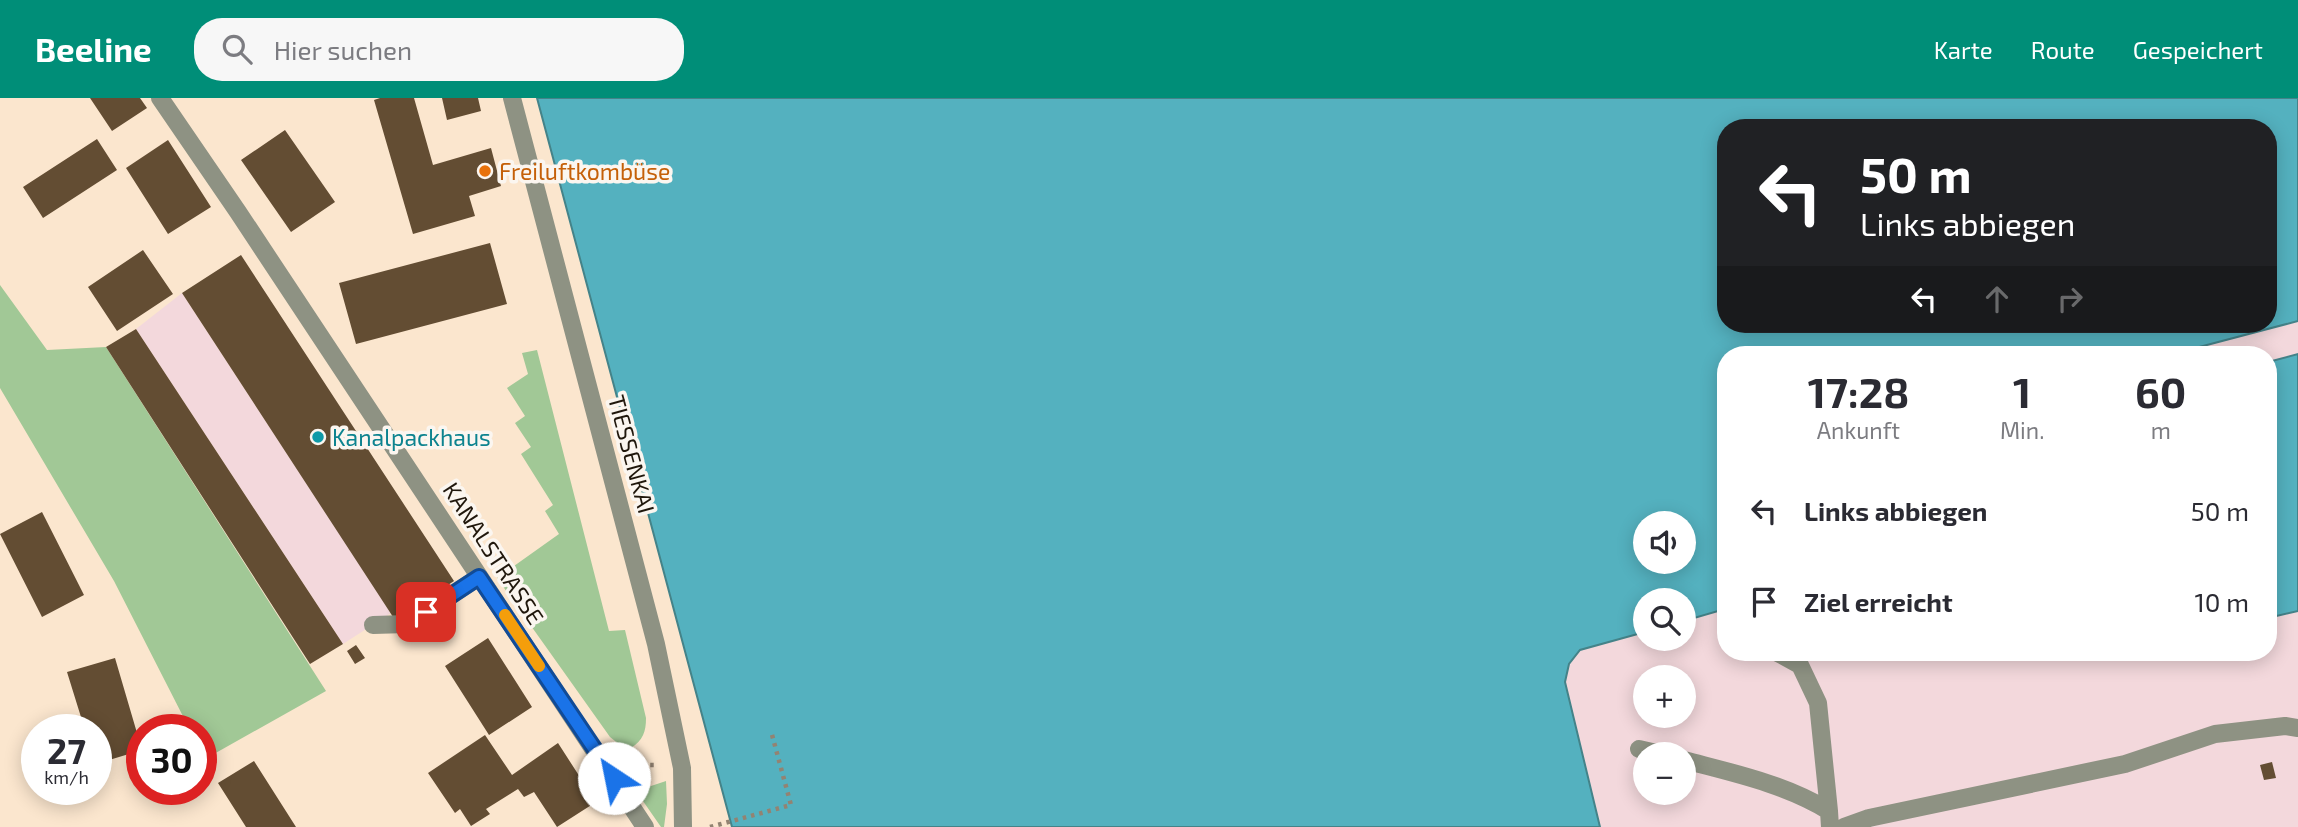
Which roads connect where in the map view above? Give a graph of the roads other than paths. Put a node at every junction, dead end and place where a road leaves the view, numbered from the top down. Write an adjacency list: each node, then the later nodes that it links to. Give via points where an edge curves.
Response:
1 (160, 98): 3 (street, KANALSTRASSE)
2 (512, 98): 10 (street, TIESSENKAI, via 656,644 682,768)
3 (479, 577): 4 (street, via 407,624); 9 (street, KANALSTRASSE)
4 (373, 625)
5 (1793, 661): 8 (street, via 1800,665 1818,703)
6 (2298, 728): 11 (street, via 2215,734 2125,764)
7 (1696, 763): 8 (street, via 1803,795)
8 (1830, 819)
9 (645, 827)
10 (683, 827)
11 (1843, 827)

